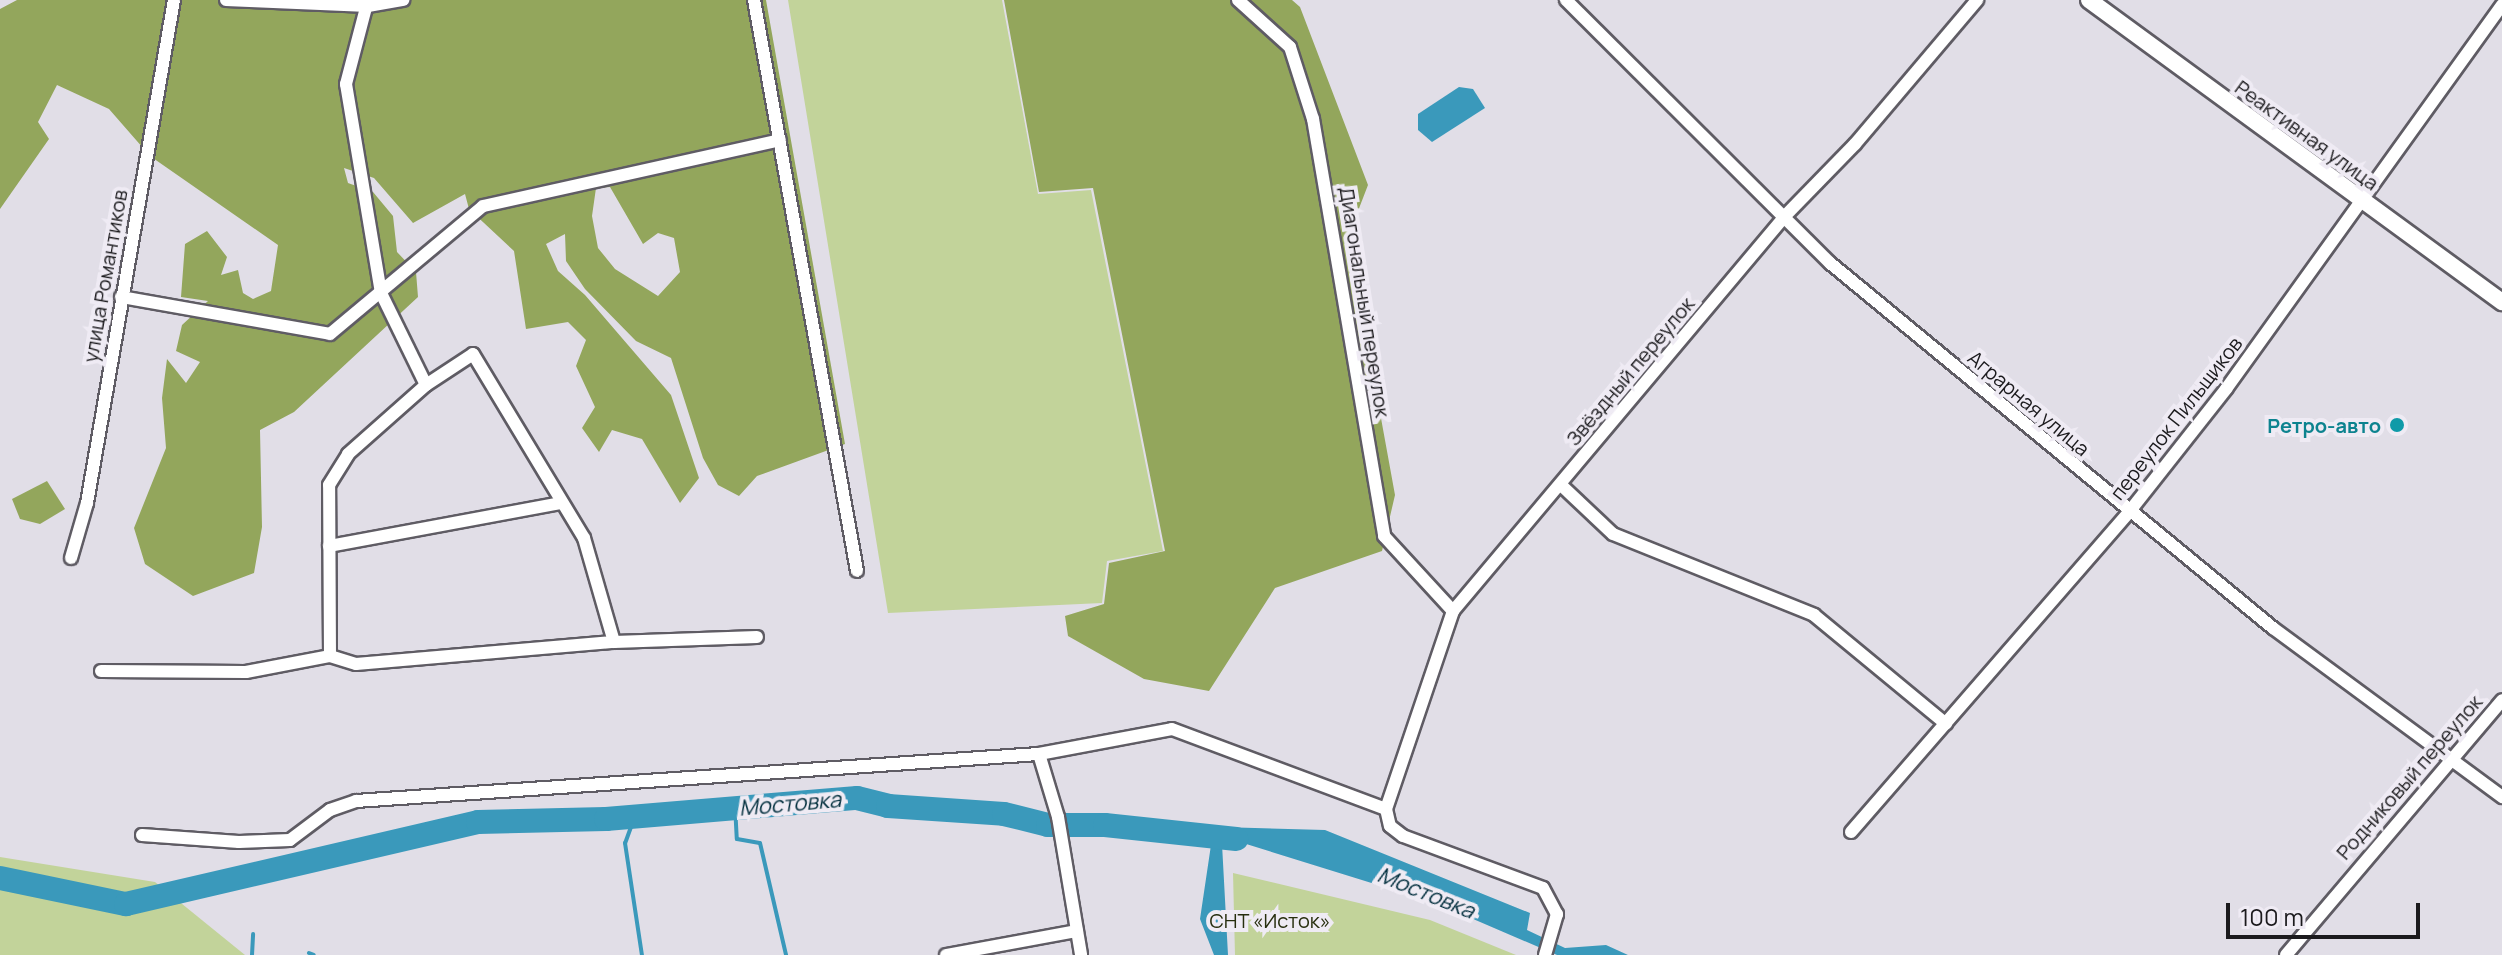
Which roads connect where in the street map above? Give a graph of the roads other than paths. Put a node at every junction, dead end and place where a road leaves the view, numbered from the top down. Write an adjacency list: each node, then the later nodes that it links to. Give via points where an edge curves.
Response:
1 (174, 0): 15 (street, улица Романтиков)
2 (226, 0): 9 (street)
3 (403, 0): 9 (street)
4 (754, 0): 11 (street)
5 (1238, 0): 24 (street, Диагональный переулок, via 1290,47 1313,119 1384,536)
6 (1566, 0): 13 (street, Аграрная улица)
7 (1977, 0): 13 (street, Звёздный переулок, via 1855,144)
8 (2089, 0): 12 (main road, Реактивная улица)
9 (368, 3): 14 (street, via 346,84)
10 (2502, 5): 12 (street, переулок Пильщиков)
11 (780, 140): 14 (street, via 483,206); 23 (street)
12 (2363, 201): 16 (main road, Реактивная улица); 20 (street, переулок Пильщиков)
13 (1785, 216): 18 (street, Звёздный переулок); 20 (street, Аграрная улица, via 1830,263)
14 (381, 293): 15 (street, via 339,330 315,335); 17 (street)
15 (121, 297): 22 (street, улица Романтиков, via 87,503)
16 (2502, 302)
17 (426, 385): 19 (street, via 473,354); 21 (street, via 348,454 329,485)
18 (1561, 485): 24 (street, Звёздный переулок); 30 (street, via 1613,534 1814,615)
19 (561, 503): 21 (street); 26 (street, via 584,538)
20 (2129, 512): 30 (street, переулок Пильщиков); 32 (street, Аграрная улица, via 2273,628)
21 (329, 546): 27 (street)
22 (71, 558)
23 (857, 571)
24 (1453, 611): 34 (street, Звёздный переулок)
25 (757, 637): 26 (street)
26 (614, 642): 27 (street, via 356,664)
27 (330, 656): 28 (street, via 246,672)
28 (101, 671)
29 (2502, 700): 32 (street, Родниковый переулок)
30 (1946, 724): 35 (street, переулок Пильщиков)
31 (1039, 754): 34 (street, via 1172,729); 36 (street, via 356,801 330,810 290,840); 37 (street, via 1058,817)
32 (2452, 759): 33 (street, Аграрная улица); 41 (street, Родниковый переулок)
33 (2502, 797)
34 (1386, 809): 38 (street, via 1390,826 1403,836 1543,888 1557,914)
35 (1851, 832)
36 (142, 835)
37 (1077, 931): 39 (street); 40 (street)
38 (1545, 954)
39 (946, 955)
40 (1081, 955)
41 (2286, 955)

